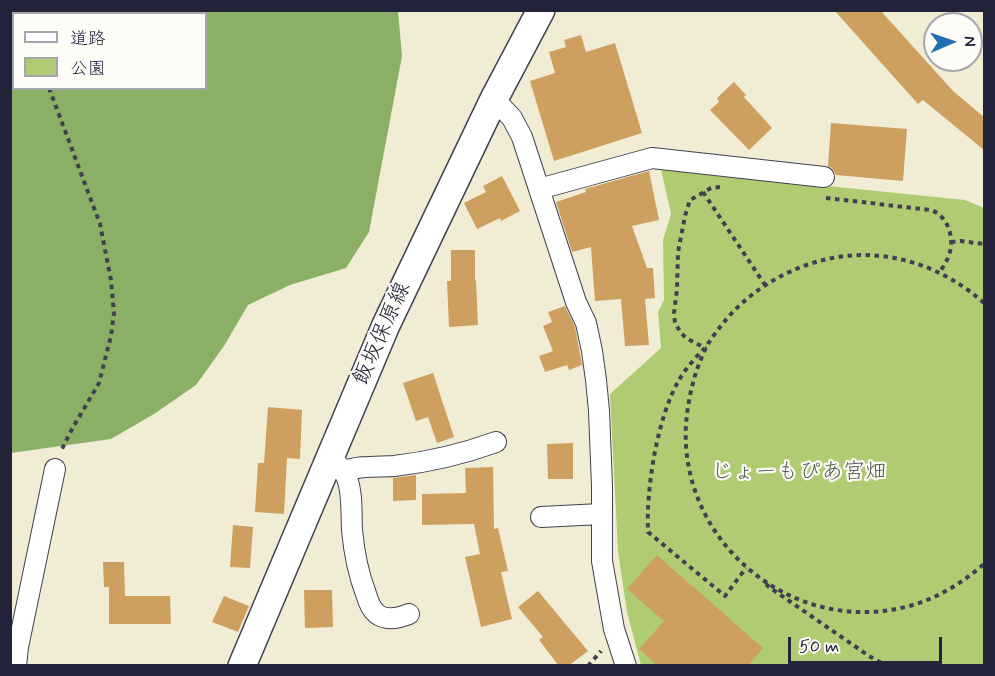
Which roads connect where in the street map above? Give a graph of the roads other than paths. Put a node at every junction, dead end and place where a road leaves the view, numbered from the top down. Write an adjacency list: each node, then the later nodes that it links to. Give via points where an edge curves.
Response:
1 (541, 10): 2 (main road, 飯坂保原線)
2 (494, 99): 4 (street, via 522,136); 6 (main road, 飯坂保原線, via 386,325)
3 (824, 177): 4 (street, via 652,158)
4 (538, 189): 8 (street, via 592,351)
5 (495, 442): 6 (street, via 473,451 395,465)
6 (336, 465): 10 (street, via 346,475 351,491 357,566 369,603 384,618); 12 (main road, 飯坂保原線)
7 (55, 469): 11 (street)
8 (602, 514): 9 (street); 13 (street, via 602,561 614,629)
9 (541, 517)
10 (409, 615)
11 (16, 666)
12 (242, 666)
13 (626, 666)

